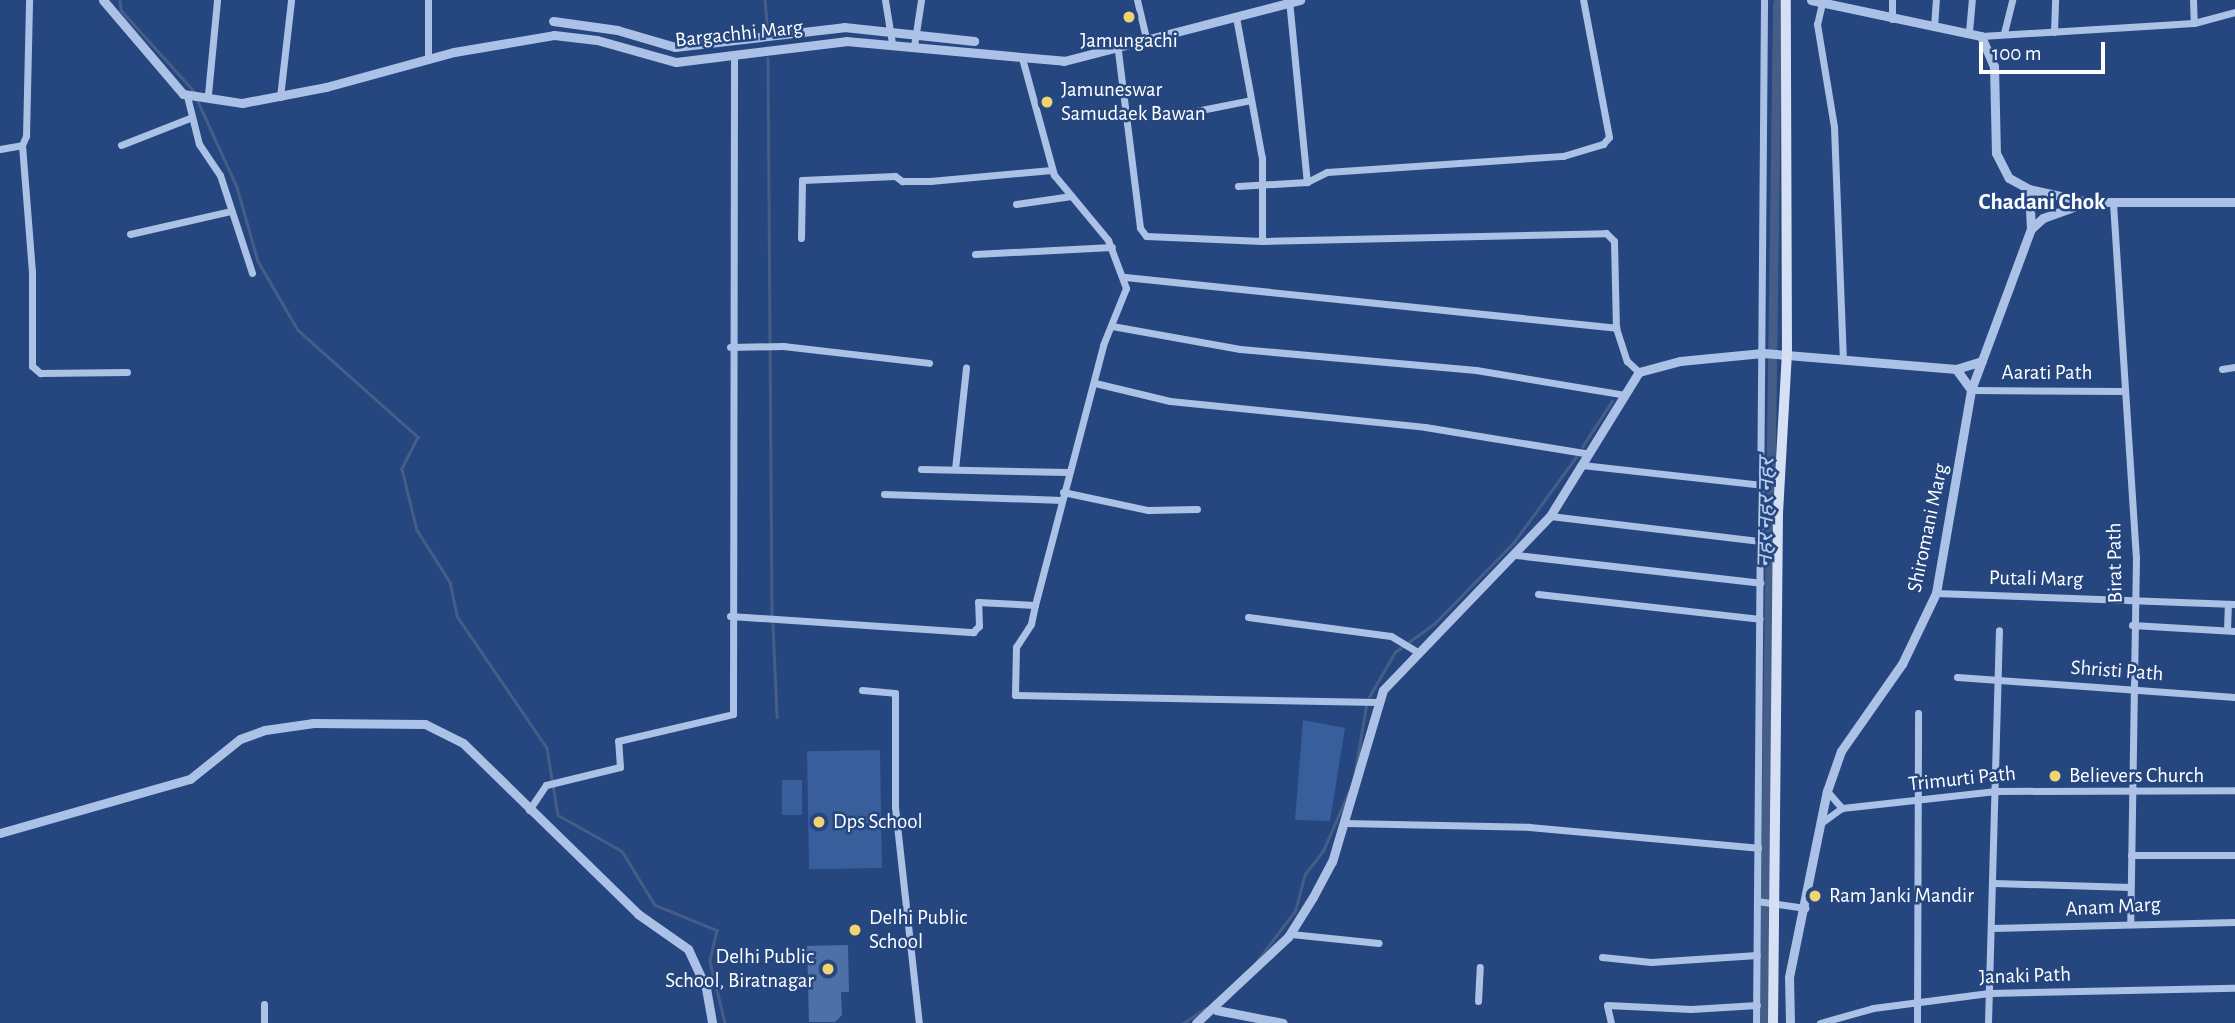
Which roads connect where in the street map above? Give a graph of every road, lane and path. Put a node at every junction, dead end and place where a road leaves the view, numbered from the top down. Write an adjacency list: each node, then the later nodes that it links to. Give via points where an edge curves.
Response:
1 (29, 0): 49 (street, via 29,91)
2 (103, 0): 44 (street)
3 (217, 0): 43 (street)
4 (291, 0): 45 (street)
5 (428, 0): 42 (street)
6 (885, 0): 29 (street)
7 (921, 0): 32 (street)
8 (1137, 0): 37 (street)
9 (1300, 0): 20 (street, Bargachhi Marg)
10 (1583, 0): 53 (street, via 1609,137 1604,144 1563,156 1327,172)
11 (1764, 0): 74 (street)
12 (1786, 0): 75 (main road)
13 (1811, 0): 21 (street)
14 (1892, 0): 25 (street)
15 (1936, 0): 28 (street)
16 (1972, 0): 30 (street)
17 (2012, 0): 33 (street)
18 (2054, 0): 31 (street)
19 (2193, 0): 27 (street)
20 (1289, 1): 24 (street, Bargachhi Marg); 53 (street)
21 (1822, 3): 22 (street); 76 (street, via 1817,24 1834,127)
22 (1840, 4): 25 (street)
23 (2235, 12): 27 (street)
24 (1236, 17): 37 (street, Bargachhi Marg); 46 (street)
25 (1892, 19): 28 (street)
26 (553, 21): 29 (street, via 617,30 675,47 844,27)
27 (2194, 23): 31 (street)
28 (1934, 27): 30 (street)
29 (890, 30): 32 (street); 36 (street)
30 (1969, 32): 34 (street)
31 (2054, 32): 33 (street)
32 (916, 33): 35 (street); 38 (street)
33 (2004, 33): 34 (street)
34 (1981, 36): 56 (street, via 1994,66 1996,153 2009,178)
35 (974, 41)
36 (892, 43): 38 (street, Bargachhi Marg); 40 (street, Bargachhi Marg, via 802,44)
37 (1147, 43): 39 (street, Bargachhi Marg)
38 (914, 46): 41 (street, Bargachhi Marg)
39 (1118, 51): 41 (street, Bargachhi Marg, via 1064,61); 66 (street, via 1140,228 1146,236)
40 (734, 54): 42 (street, Bargachhi Marg, via 676,62 597,40 554,35); 73 (street)
41 (1022, 58): 52 (street)
42 (428, 59): 45 (street, Bargachhi Marg)
43 (206, 94): 44 (street, Bargachhi Marg); 45 (street, Bargachhi Marg, via 226,102)
44 (189, 96): 48 (street)
45 (280, 97)
46 (1251, 100): 47 (street); 55 (street)
47 (1176, 115)
48 (192, 117): 50 (street); 62 (street)
49 (22, 145): 51 (street); 83 (street, via 32,271 32,366 40,373)
50 (121, 145)
51 (0, 149)
52 (1052, 170): 57 (street); 65 (street, via 930,181 902,181 895,176 802,180)
53 (1307, 182): 55 (street)
54 (1238, 186): 55 (street)
55 (1262, 187): 66 (street)
56 (2029, 189): 58 (street); 63 (street, Shiromani Marg)
57 (1071, 196): 61 (street); 67 (street)
58 (2088, 202): 60 (street); 63 (street, via 2054,213)
59 (2235, 202): 60 (street)
60 (2113, 203): 87 (street, Birat Path)
61 (1016, 204)
62 (231, 211): 64 (street); 69 (street)
63 (2031, 229): 77 (street, Shiromani Marg)
64 (130, 234)
65 (801, 238)
66 (1262, 241): 72 (street, via 1606,233 1614,241)
67 (1112, 247): 68 (street); 70 (street)
68 (975, 254)
69 (252, 273)
70 (1125, 277): 71 (street, via 1124,298); 72 (street)
71 (1112, 326): 85 (street); 88 (street, via 1240,349 1476,370)
72 (1616, 328): 84 (street, via 1627,361)
73 (730, 347): 78 (street, via 783,346); 107 (street)
74 (1765, 353): 75 (street); 84 (street, via 1680,361); 94 (street)
75 (1783, 354): 76 (street); 137 (main road)
76 (1843, 358): 81 (street)
77 (1982, 361): 81 (street); 86 (street, Shiromani Marg)
78 (929, 363)
79 (2235, 366): 82 (street)
80 (967, 368): 92 (street)
81 (1956, 369): 86 (street)
82 (2222, 369)
83 (127, 372)
84 (1639, 372): 88 (street)
85 (1095, 383): 89 (street, via 1170,401 1425,427); 93 (street)
86 (1971, 390): 87 (street, Aarati Path); 102 (street, Shiromani Marg)
87 (2123, 391): 104 (street, Birat Path)
88 (1625, 395): 89 (street)
89 (1589, 454): 90 (street)
90 (1582, 465): 94 (street); 98 (street)
91 (921, 469): 92 (street)
92 (955, 469): 93 (street)
93 (1068, 472): 96 (street)
94 (1762, 485): 99 (street)
95 (884, 494): 96 (street)
96 (1063, 496): 97 (street, via 1148,510); 106 (street)
97 (1197, 509)
98 (1550, 516): 99 (street); 100 (street)
99 (1761, 541): 101 (street)
100 (1516, 555): 101 (street); 113 (street)
101 (1760, 583): 109 (street)
102 (1936, 593): 104 (street, Putali Marg); 123 (street, Shiromani Marg, via 1902,664 1842,751)
103 (1538, 594): 109 (street)
104 (2136, 598): 105 (street, Putali Marg); 110 (street, Birat Path)
105 (2231, 604): 112 (street)
106 (1035, 605): 107 (street, via 978,602 979,626 974,632); 119 (street, via 1031,624 1016,647 1015,695)
107 (730, 616): 127 (street, via 730,718 618,741 620,767 546,785)
108 (1248, 617): 113 (street, via 1391,636)
109 (1760, 619): 131 (street)
110 (2132, 625): 112 (street); 117 (street, Birat Path)
111 (1998, 630): 115 (street)
112 (2231, 631)
113 (1418, 652): 119 (street)
114 (1957, 677): 115 (street, Shristi Path)
115 (1996, 680): 117 (street, Shristi Path); 124 (street)
116 (862, 690): 156 (street, via 895,693 895,807)
117 (2132, 690): 118 (street, Shristi Path); 121 (street, Birat Path)
118 (2235, 697)
119 (1377, 702): 128 (street)
120 (1918, 713): 125 (street)
121 (2135, 787): 122 (street, Trimurti Path); 124 (street, Trimurti Path); 132 (street, Birat Path)
122 (2235, 790)
123 (1827, 791): 126 (street); 129 (street, Shiromani Marg)
124 (1996, 791): 125 (street, Trimurti Path); 134 (street)
125 (1915, 802): 126 (street, Trimurti Path); 150 (street)
126 (1842, 808): 129 (street)
127 (529, 810): 130 (street, via 449,732 425,724 313,723 240,739 190,779); 155 (street, via 638,914 688,949 706,989)
128 (1345, 823): 131 (street, via 1529,827); 142 (street, via 1332,862)
129 (1821, 823): 138 (street, Shiromani Marg)
130 (0, 833)
131 (1758, 848): 136 (street)
132 (2131, 855): 133 (street); 135 (street, Birat Path)
133 (2235, 855)
134 (1994, 883): 135 (street); 141 (street)
135 (2130, 887): 139 (street, Birat Path)
136 (1758, 901): 137 (street); 144 (street)
137 (1774, 904): 138 (street); 161 (main road)
138 (1806, 908): 162 (street, Shiromani Marg, via 1789,977)
139 (2130, 922): 140 (street, Anam Marg); 141 (street, Anam Marg, via 2083,928)
140 (2235, 922)
141 (1992, 928): 148 (street)
142 (1291, 934): 143 (street); 153 (street)
143 (1379, 943)
144 (1757, 955): 145 (street, via 1651,962); 152 (street)
145 (1602, 957)
146 (1479, 967): 149 (street)
147 (2235, 988): 148 (street, Janaki Path)
148 (1989, 993): 150 (street, Janaki Path); 165 (street)
149 (1478, 1001)
150 (1915, 1003): 163 (street, Janaki Path); 164 (street)
151 (264, 1004): 154 (street)
152 (1757, 1005): 159 (street, via 1690,1009 1607,1005); 160 (street)
153 (1216, 1010): 157 (street); 158 (street)
154 (264, 1023)
155 (712, 1023)
156 (919, 1023)
157 (1196, 1023)
158 (1283, 1023)
159 (1611, 1023)
160 (1756, 1023)
161 (1773, 1023)
162 (1790, 1023)
163 (1820, 1023)
164 (1917, 1023)
165 (1988, 1023)

